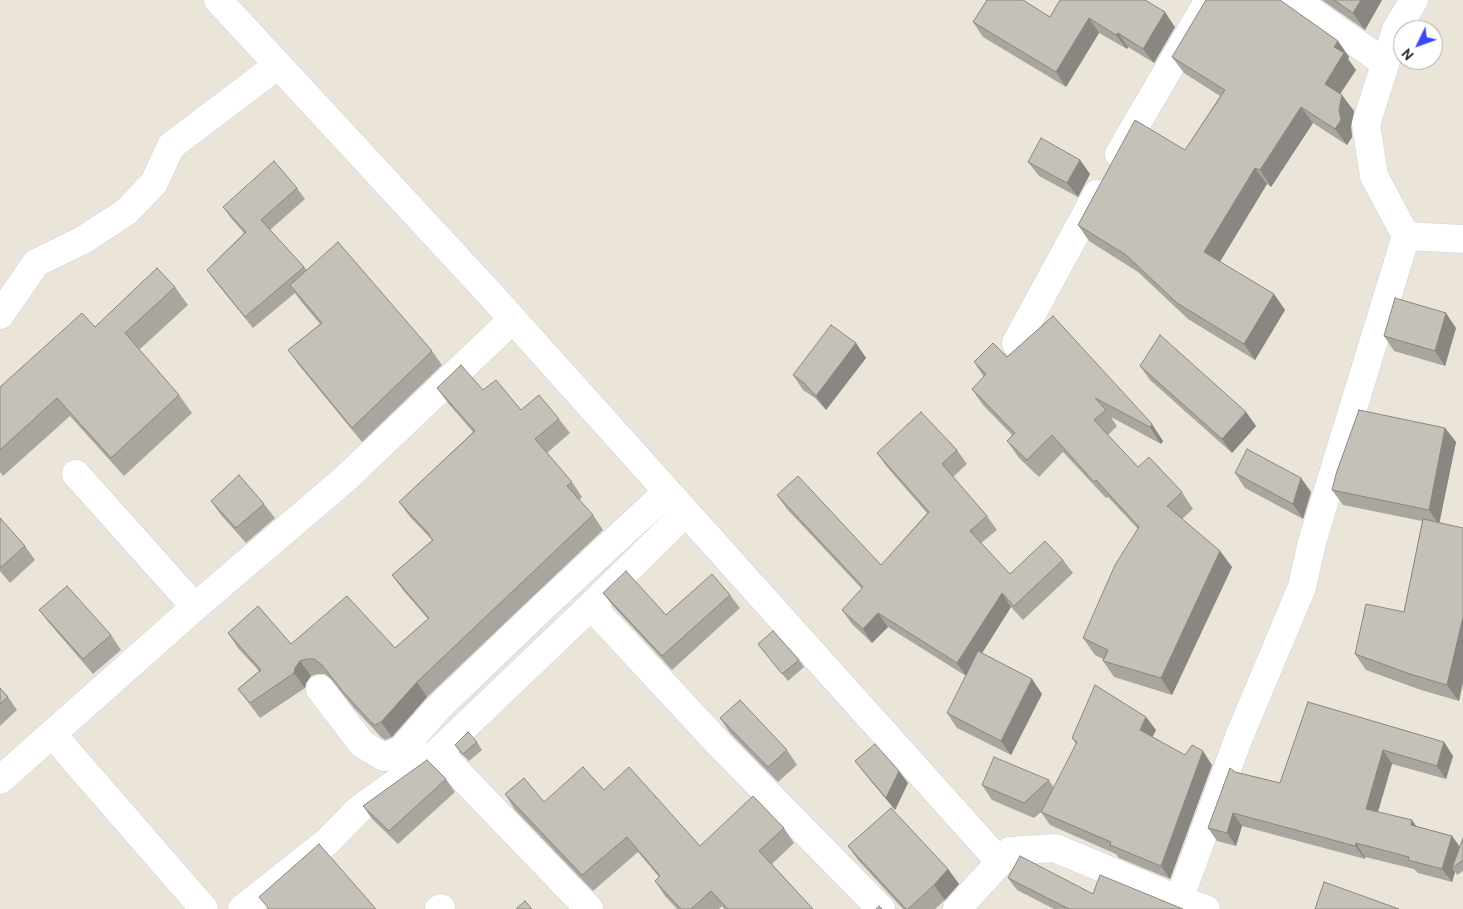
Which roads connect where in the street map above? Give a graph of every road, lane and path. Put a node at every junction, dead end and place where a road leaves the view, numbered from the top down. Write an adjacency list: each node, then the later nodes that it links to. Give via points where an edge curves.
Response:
1 (1209, 0): 11 (street, via 1131,132)
2 (1295, 0): 5 (street)
3 (1414, 0): 5 (street, via 1396,30)
4 (231, 4): 6 (street)
5 (1385, 63): 7 (street, via 1366,124 1374,176)
6 (278, 65): 9 (street, via 171,146 154,183 126,212 83,240 36,264); 10 (street)
7 (1406, 236): 8 (street); 22 (street, via 1312,542 1302,587 1239,737)
8 (1463, 239)
9 (0, 315)
10 (512, 320): 13 (street); 16 (street, via 346,478)
11 (1016, 343)
12 (76, 474): 16 (street)
13 (668, 492): 14 (street); 17 (street, via 438,708 401,750 384,757 362,744)
14 (686, 512): 15 (street); 21 (street)
15 (591, 606): 19 (street); 26 (street, via 721,746)
16 (195, 608): 18 (street)
17 (320, 689)
18 (52, 734): 20 (street); 23 (street)
19 (438, 752): 24 (street, via 358,810 328,841); 25 (street)
20 (0, 780)
21 (1000, 862): 22 (street, via 1010,851 1055,848); 27 (street)
22 (1179, 900): 28 (street)
23 (204, 909)
24 (242, 909)
25 (589, 909)
26 (881, 909)
27 (957, 909)
28 (1206, 909)

